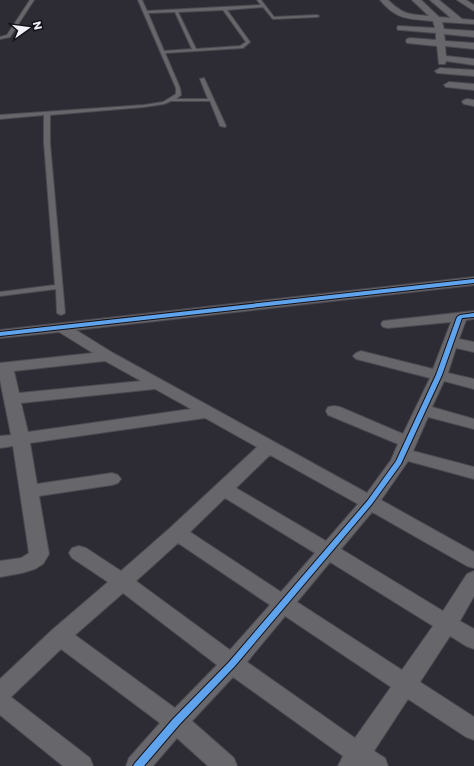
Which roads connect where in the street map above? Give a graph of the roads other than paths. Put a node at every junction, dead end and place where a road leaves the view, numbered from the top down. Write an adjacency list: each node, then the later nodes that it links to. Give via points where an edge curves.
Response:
1 (32, 0): 20 (lane, via 9,36)
2 (140, 0): 12 (lane)
3 (259, 0): 8 (lane)
4 (384, 0): 14 (street, via 400,14)
5 (416, 0): 14 (street)
6 (434, 0): 15 (street)
7 (462, 0): 10 (street)
8 (263, 6): 9 (lane); 13 (lane, via 273,18)
9 (224, 9): 11 (lane); 24 (lane, via 248,42 241,47)
10 (474, 9)
11 (176, 11): 12 (lane); 24 (lane)
12 (145, 12): 25 (lane)
13 (317, 16)
14 (438, 19): 15 (street); 18 (street)
15 (460, 21): 16 (street)
16 (474, 22)
17 (401, 28): 18 (street)
18 (440, 31): 19 (street); 22 (street)
19 (474, 34)
20 (0, 38)
21 (410, 41): 22 (street)
22 (441, 43): 23 (street); 27 (street)
23 (474, 46)
24 (195, 50): 25 (lane)
25 (163, 52): 32 (lane, via 178,88 179,95)
26 (474, 62): 27 (street)
27 (441, 64): 28 (street)
28 (474, 73)
29 (202, 79): 33 (lane)
30 (449, 85): 31 (street)
31 (474, 87)
32 (170, 100): 33 (lane); 34 (lane, via 144,106)
33 (211, 100): 36 (lane)
34 (46, 114): 35 (lane); 38 (lane)
35 (0, 117)
36 (223, 126)
37 (473, 283): 41 (street)
38 (59, 287): 39 (lane); 41 (lane)
39 (0, 294)
40 (467, 316): 42 (street); 44 (street)
41 (62, 320): 43 (street); 46 (street)
42 (388, 324)
43 (0, 334)
44 (451, 342): 45 (street); 49 (street)
45 (474, 347)
46 (108, 356): 48 (street); 50 (street)
47 (361, 356): 49 (street)
48 (2, 368): 52 (street)
49 (439, 375): 51 (street); 53 (street)
50 (158, 384): 52 (street); 55 (street)
51 (474, 384)
52 (13, 399): 57 (street)
53 (423, 410): 56 (street); 60 (street)
54 (334, 411): 60 (street)
55 (210, 412): 57 (street); 59 (street)
56 (474, 424)
57 (21, 439): 58 (street); 64 (street)
58 (0, 442)
59 (269, 446): 63 (street); 65 (street)
60 (406, 448): 61 (street); 65 (street)
61 (474, 473)
62 (112, 479): 64 (street)
63 (223, 489): 66 (street); 67 (street)
64 (29, 491): 70 (street, via 37,559 31,563)
65 (370, 502): 67 (street); 69 (street)
66 (178, 533): 72 (street); 73 (street)
67 (328, 551): 73 (street); 74 (street)
68 (79, 553): 72 (street)
69 (474, 561)
70 (0, 569)
71 (474, 578): 74 (street)
72 (123, 582): 75 (street); 77 (street)
73 (283, 604): 77 (street); 78 (street)
74 (447, 623): 76 (street); 78 (street)
75 (60, 636): 79 (street); 81 (street)
76 (474, 640)
77 (232, 664): 81 (street); 83 (street)
78 (405, 684): 82 (street); 83 (street)
79 (0, 693)
80 (0, 701): 84 (street)
81 (176, 722): 85 (street); 86 (street)
82 (474, 730)
83 (354, 760): 87 (street)
84 (81, 766)
85 (138, 766)
86 (225, 766)
87 (376, 766)

